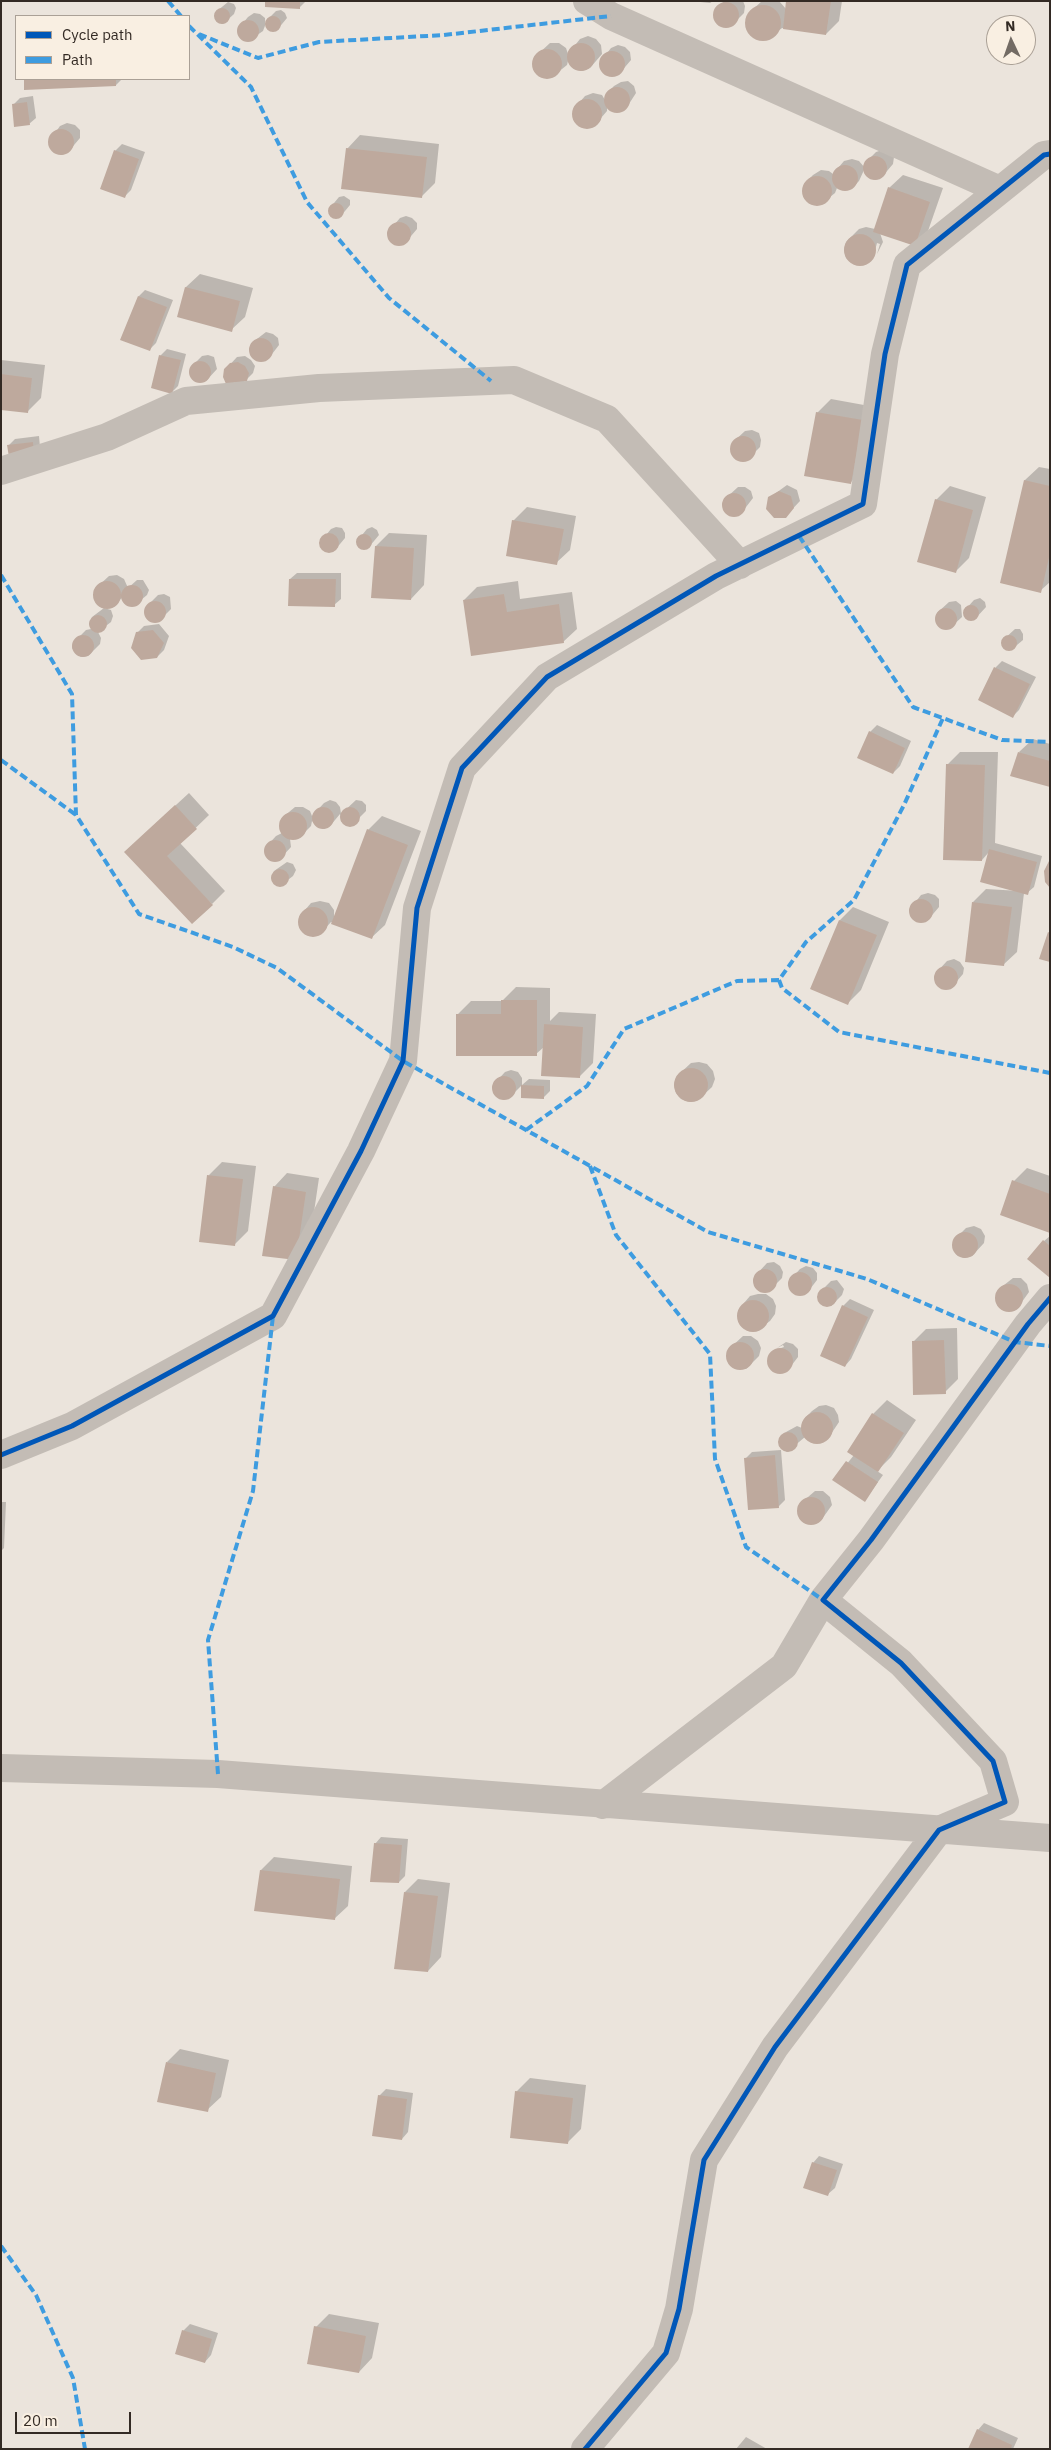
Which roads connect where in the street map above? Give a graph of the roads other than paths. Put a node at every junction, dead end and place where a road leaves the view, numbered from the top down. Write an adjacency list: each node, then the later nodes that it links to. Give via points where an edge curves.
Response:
1 (586, 1): 3 (street, via 620,20)
2 (1050, 154): 3 (street, via 1044,155)
3 (1000, 190): 5 (street, via 907,265 885,354 863,504)
4 (1, 471): 5 (street, via 107,437 186,400 319,388 514,380 607,419)
5 (740, 565): 7 (street, via 716,576 547,677 462,768 417,908 403,1061 361,1151 273,1316 72,1426)
6 (1050, 1298): 8 (street)
7 (1, 1456)
8 (823, 1600): 10 (street, via 784,1666); 11 (street, via 902,1663 993,1761 1005,1802)
9 (1, 1768): 10 (street, via 218,1774)
10 (602, 1805): 11 (street)
11 (939, 1830): 12 (street); 13 (street, via 775,2047 704,2160 679,2309 666,2352)
12 (1050, 1838)
13 (585, 2449)

